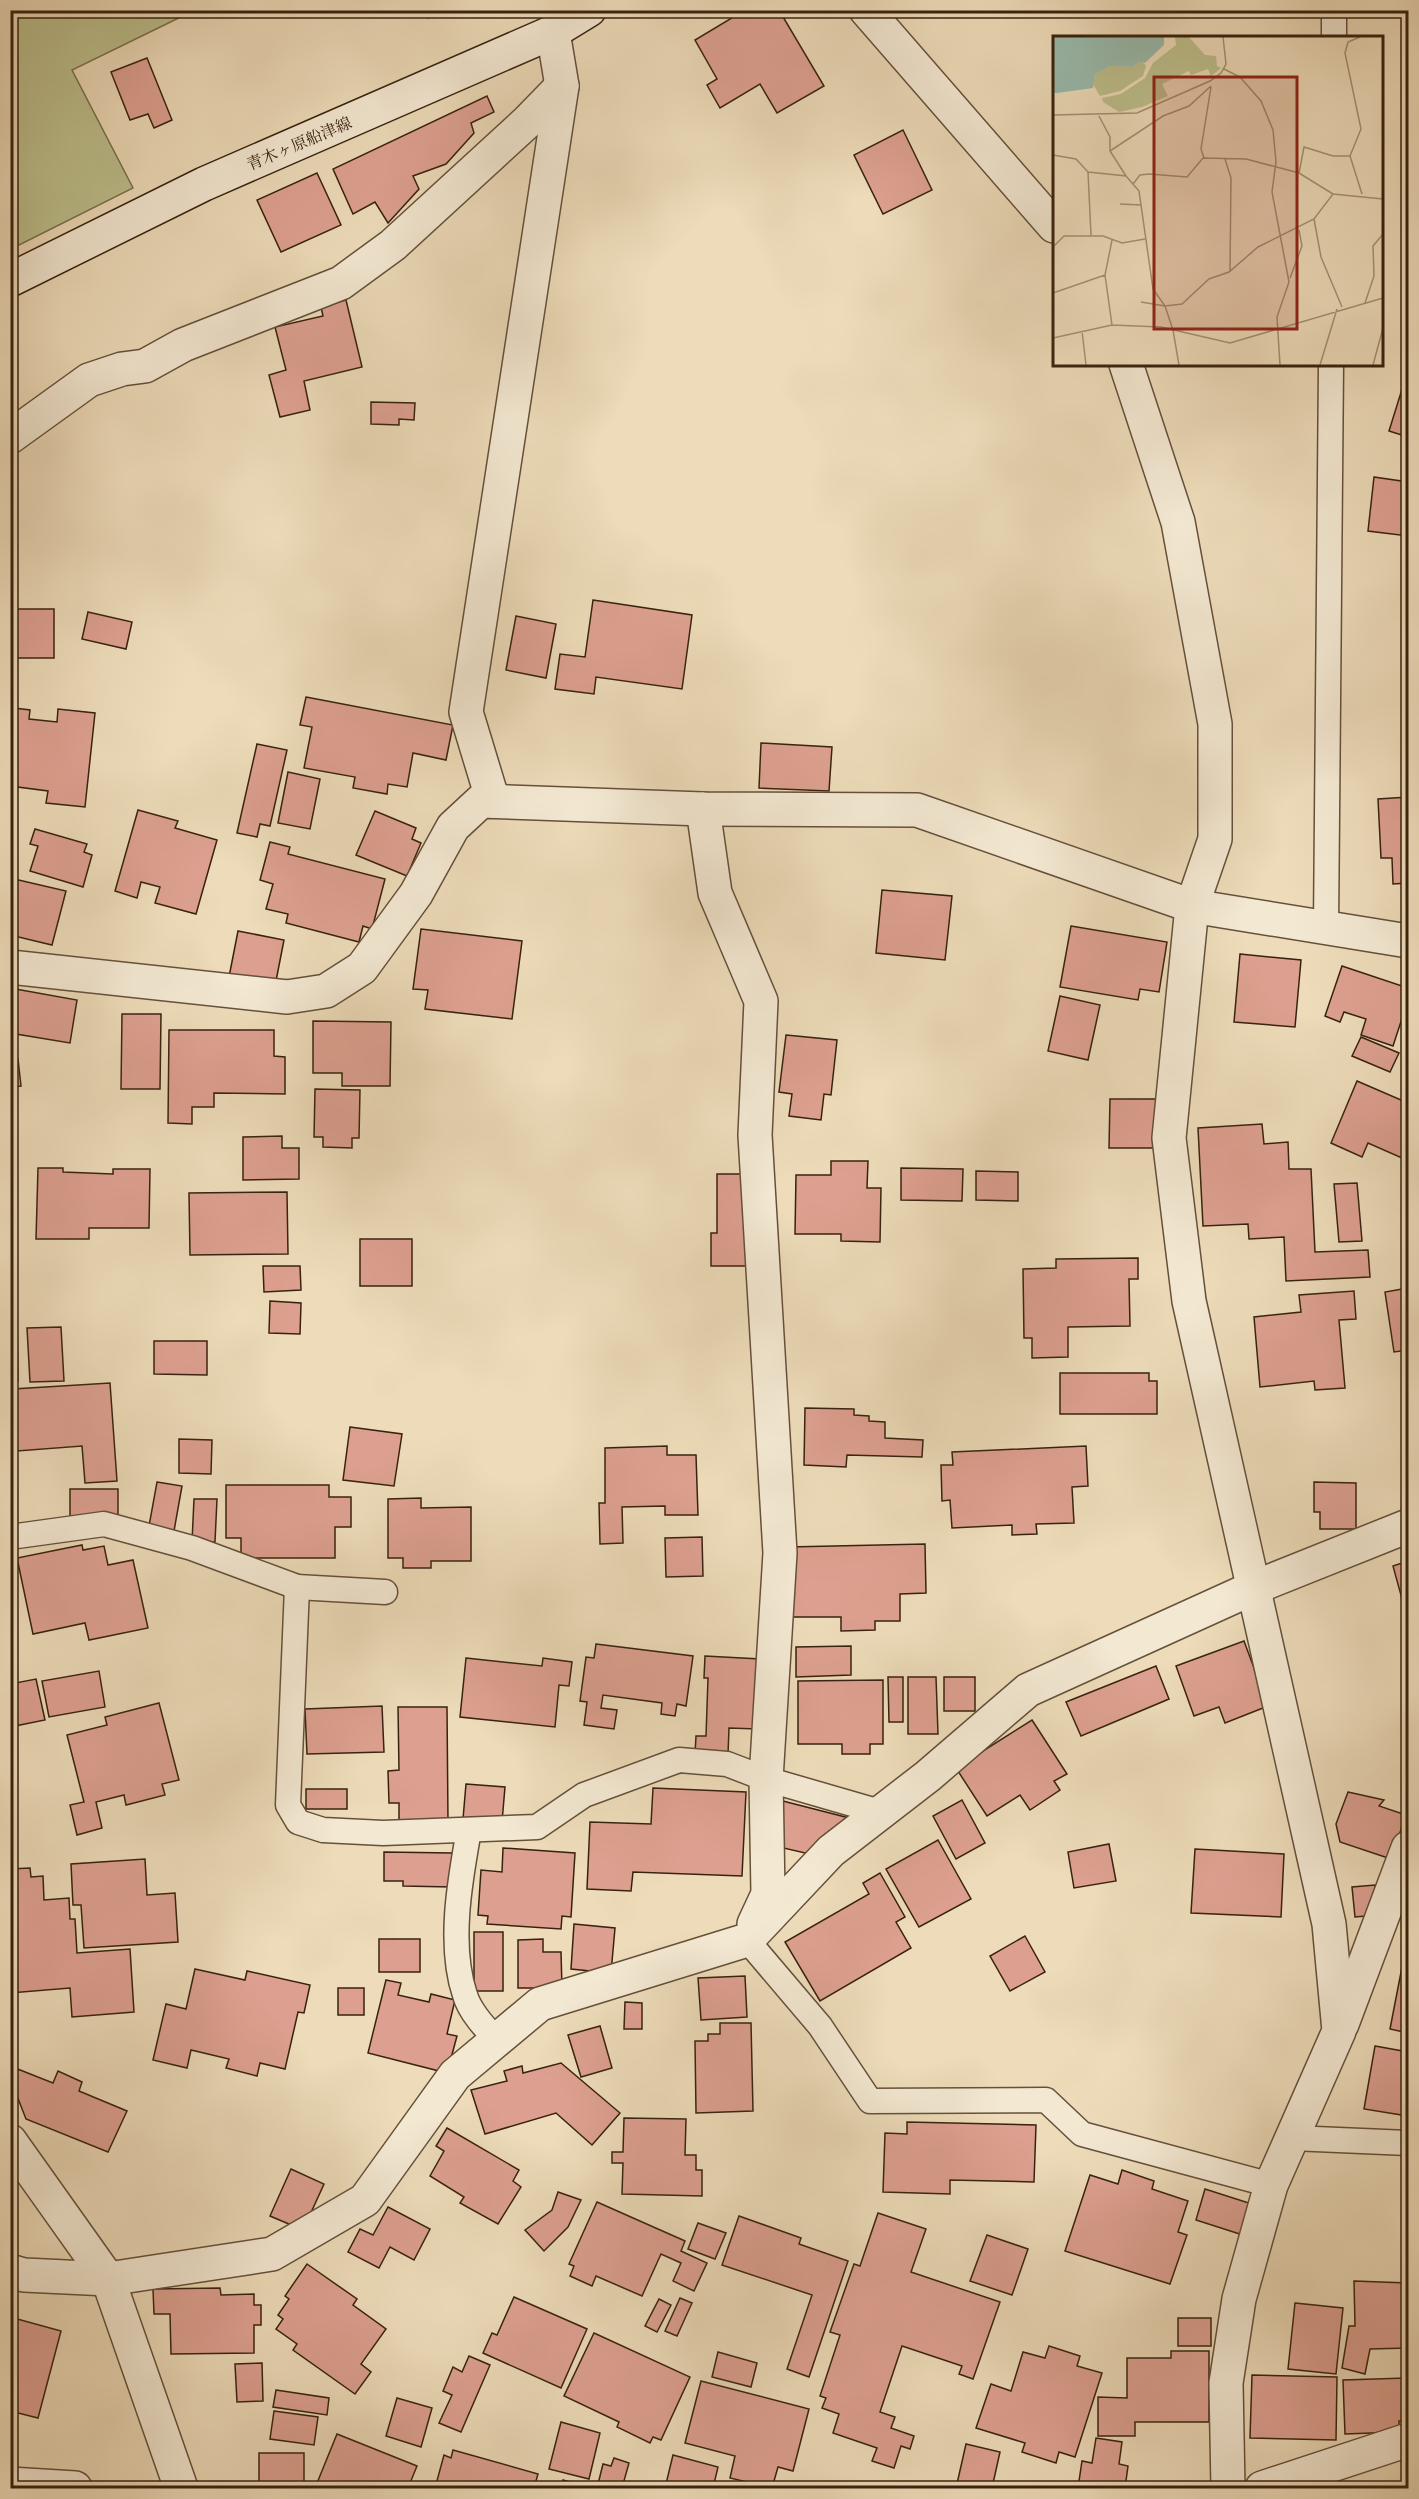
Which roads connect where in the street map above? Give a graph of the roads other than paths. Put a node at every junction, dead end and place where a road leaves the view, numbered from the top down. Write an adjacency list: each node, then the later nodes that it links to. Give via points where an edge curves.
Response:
1 (589, 10): 4 (street, 青木ヶ原船津線)
2 (866, 10): 7 (street)
3 (1334, 10): 5 (lane)
4 (553, 32): 6 (street); 8 (street, 青木ヶ原船津線, via 204,184)
5 (1334, 36)
6 (562, 86): 11 (street, via 393,245 341,284 183,345 145,366 89,380); 12 (street, via 466,712)
7 (1053, 225)
8 (10, 280)
9 (1127, 366): 14 (street, via 1178,522 1215,724 1215,839)
10 (1331, 366): 15 (lane)
11 (10, 437)
12 (493, 801): 13 (street); 17 (street, via 481,801 453,827 416,894 362,968 326,991 287,997)
13 (703, 809): 14 (street, via 917,810); 23 (street, via 715,892 761,1001 755,1135 780,1553)
14 (1192, 906): 15 (street); 21 (street, via 1169,1138 1189,1301)
15 (1326, 928): 16 (street)
16 (1408, 941)
17 (10, 968)
18 (1408, 1526): 21 (street)
19 (10, 1537): 20 (lane, via 104,1524 192,1548)
20 (297, 1587): 22 (lane); 25 (lane, via 288,1805 298,1822 323,1830 383,1833)
21 (1253, 1588): 24 (street, via 1028,1690); 28 (street, via 1329,1924)
22 (386, 1592)
23 (766, 1779): 24 (lane); 25 (lane, via 727,1764 679,1760 584,1795 537,1827); 27 (street, via 768,1894)
24 (880, 1812): 27 (street, via 831,1851)
25 (470, 1830): 29 (lane, via 458,1888 458,1953 465,1996)
26 (1408, 1848): 28 (street)
27 (747, 1940): 29 (street, via 540,2004); 33 (lane, via 820,2026 870,2101 1046,2100 1082,2134)
28 (1339, 2031): 30 (street)
29 (497, 2040): 35 (street, via 454,2075 365,2200 272,2254)
30 (1292, 2138): 32 (lane); 33 (street)
31 (10, 2141): 35 (street)
32 (1408, 2143)
33 (1271, 2185): 40 (street, via 1239,2300 1226,2383)
34 (10, 2271): 35 (street)
35 (108, 2279): 39 (street)
36 (1408, 2440): 41 (street)
37 (10, 2484): 38 (street)
38 (75, 2488)
39 (182, 2488)
40 (1228, 2488)
41 (1262, 2488)

